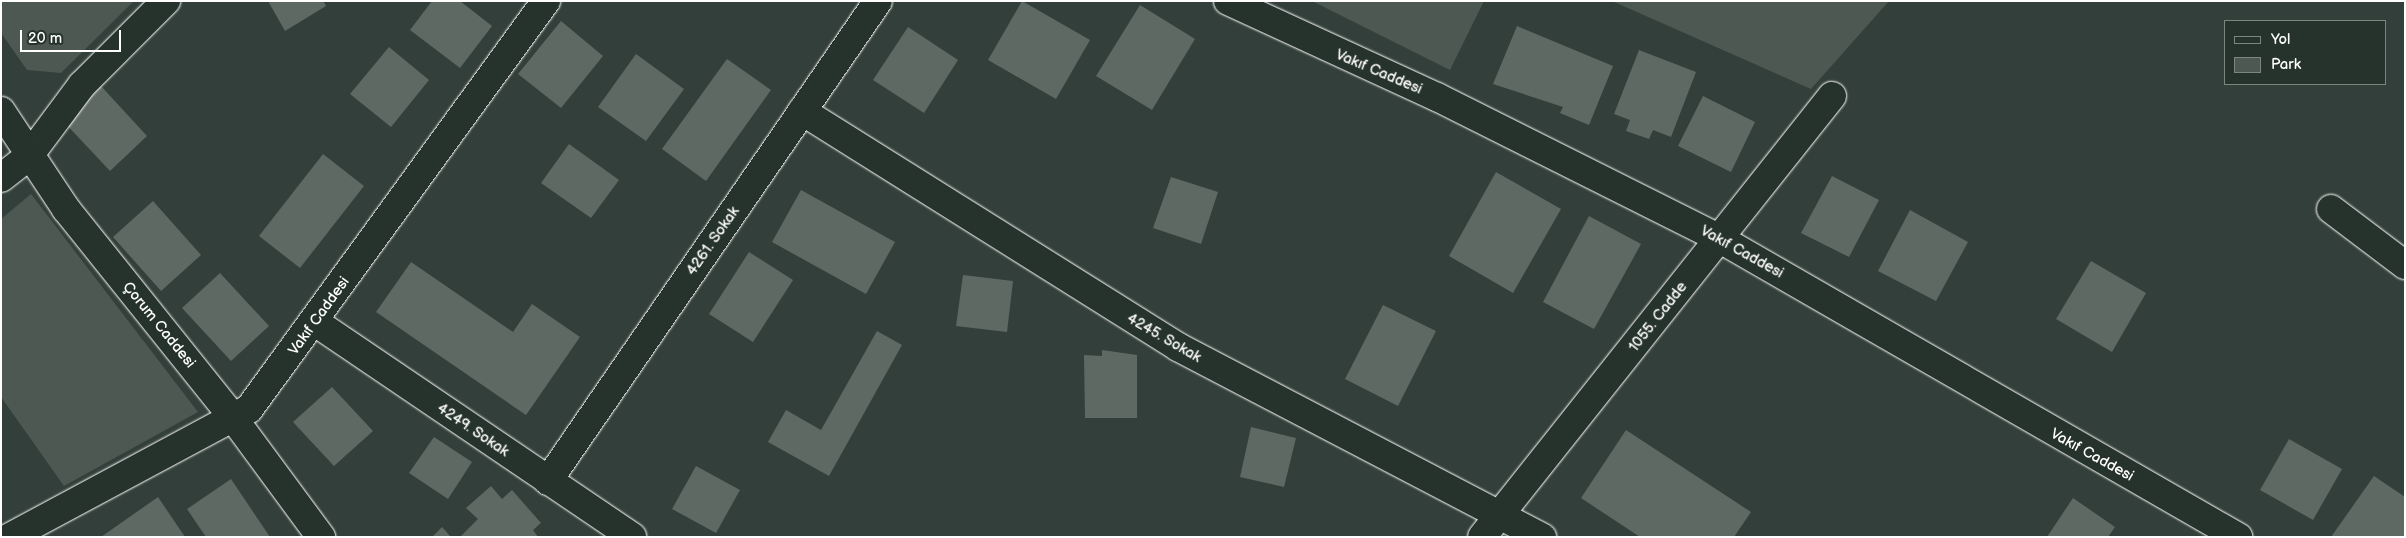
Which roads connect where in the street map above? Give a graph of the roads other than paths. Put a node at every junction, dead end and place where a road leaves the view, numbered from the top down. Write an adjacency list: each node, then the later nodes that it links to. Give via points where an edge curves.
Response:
1 (166, 1): 8 (street, via 82,85)
2 (546, 1): 13 (street, Vakıf Caddesi)
3 (878, 1): 7 (street, 4261. Sokak)
4 (1228, 1): 11 (street, Vakıf Caddesi, via 1437,97)
5 (1832, 96): 11 (street, 1055. Cadde)
6 (1, 111): 8 (street, Çorum Caddesi)
7 (802, 111): 15 (street, 4261. Sokak); 16 (street, 4245. Sokak, via 1178,348)
8 (29, 156): 9 (street); 14 (street, Çorum Caddesi)
9 (1, 178)
10 (2331, 209): 12 (street)
11 (1720, 239): 16 (street, 1055. Cadde); 22 (street, Vakıf Caddesi)
12 (2405, 265)
13 (315, 322): 14 (street, Vakıf Caddesi, via 263,394); 15 (street, 4249. Sokak)
14 (234, 419): 17 (street, Vakıf Caddesi); 18 (street, Çorum Caddesi)
15 (548, 481): 19 (street, 4249. Sokak)
16 (1503, 514): 20 (street, 1055. Cadde); 21 (street, 4245. Sokak)
17 (10, 537)
18 (321, 537)
19 (632, 537)
20 (1482, 537)
21 (1542, 537)
22 (2238, 537)

